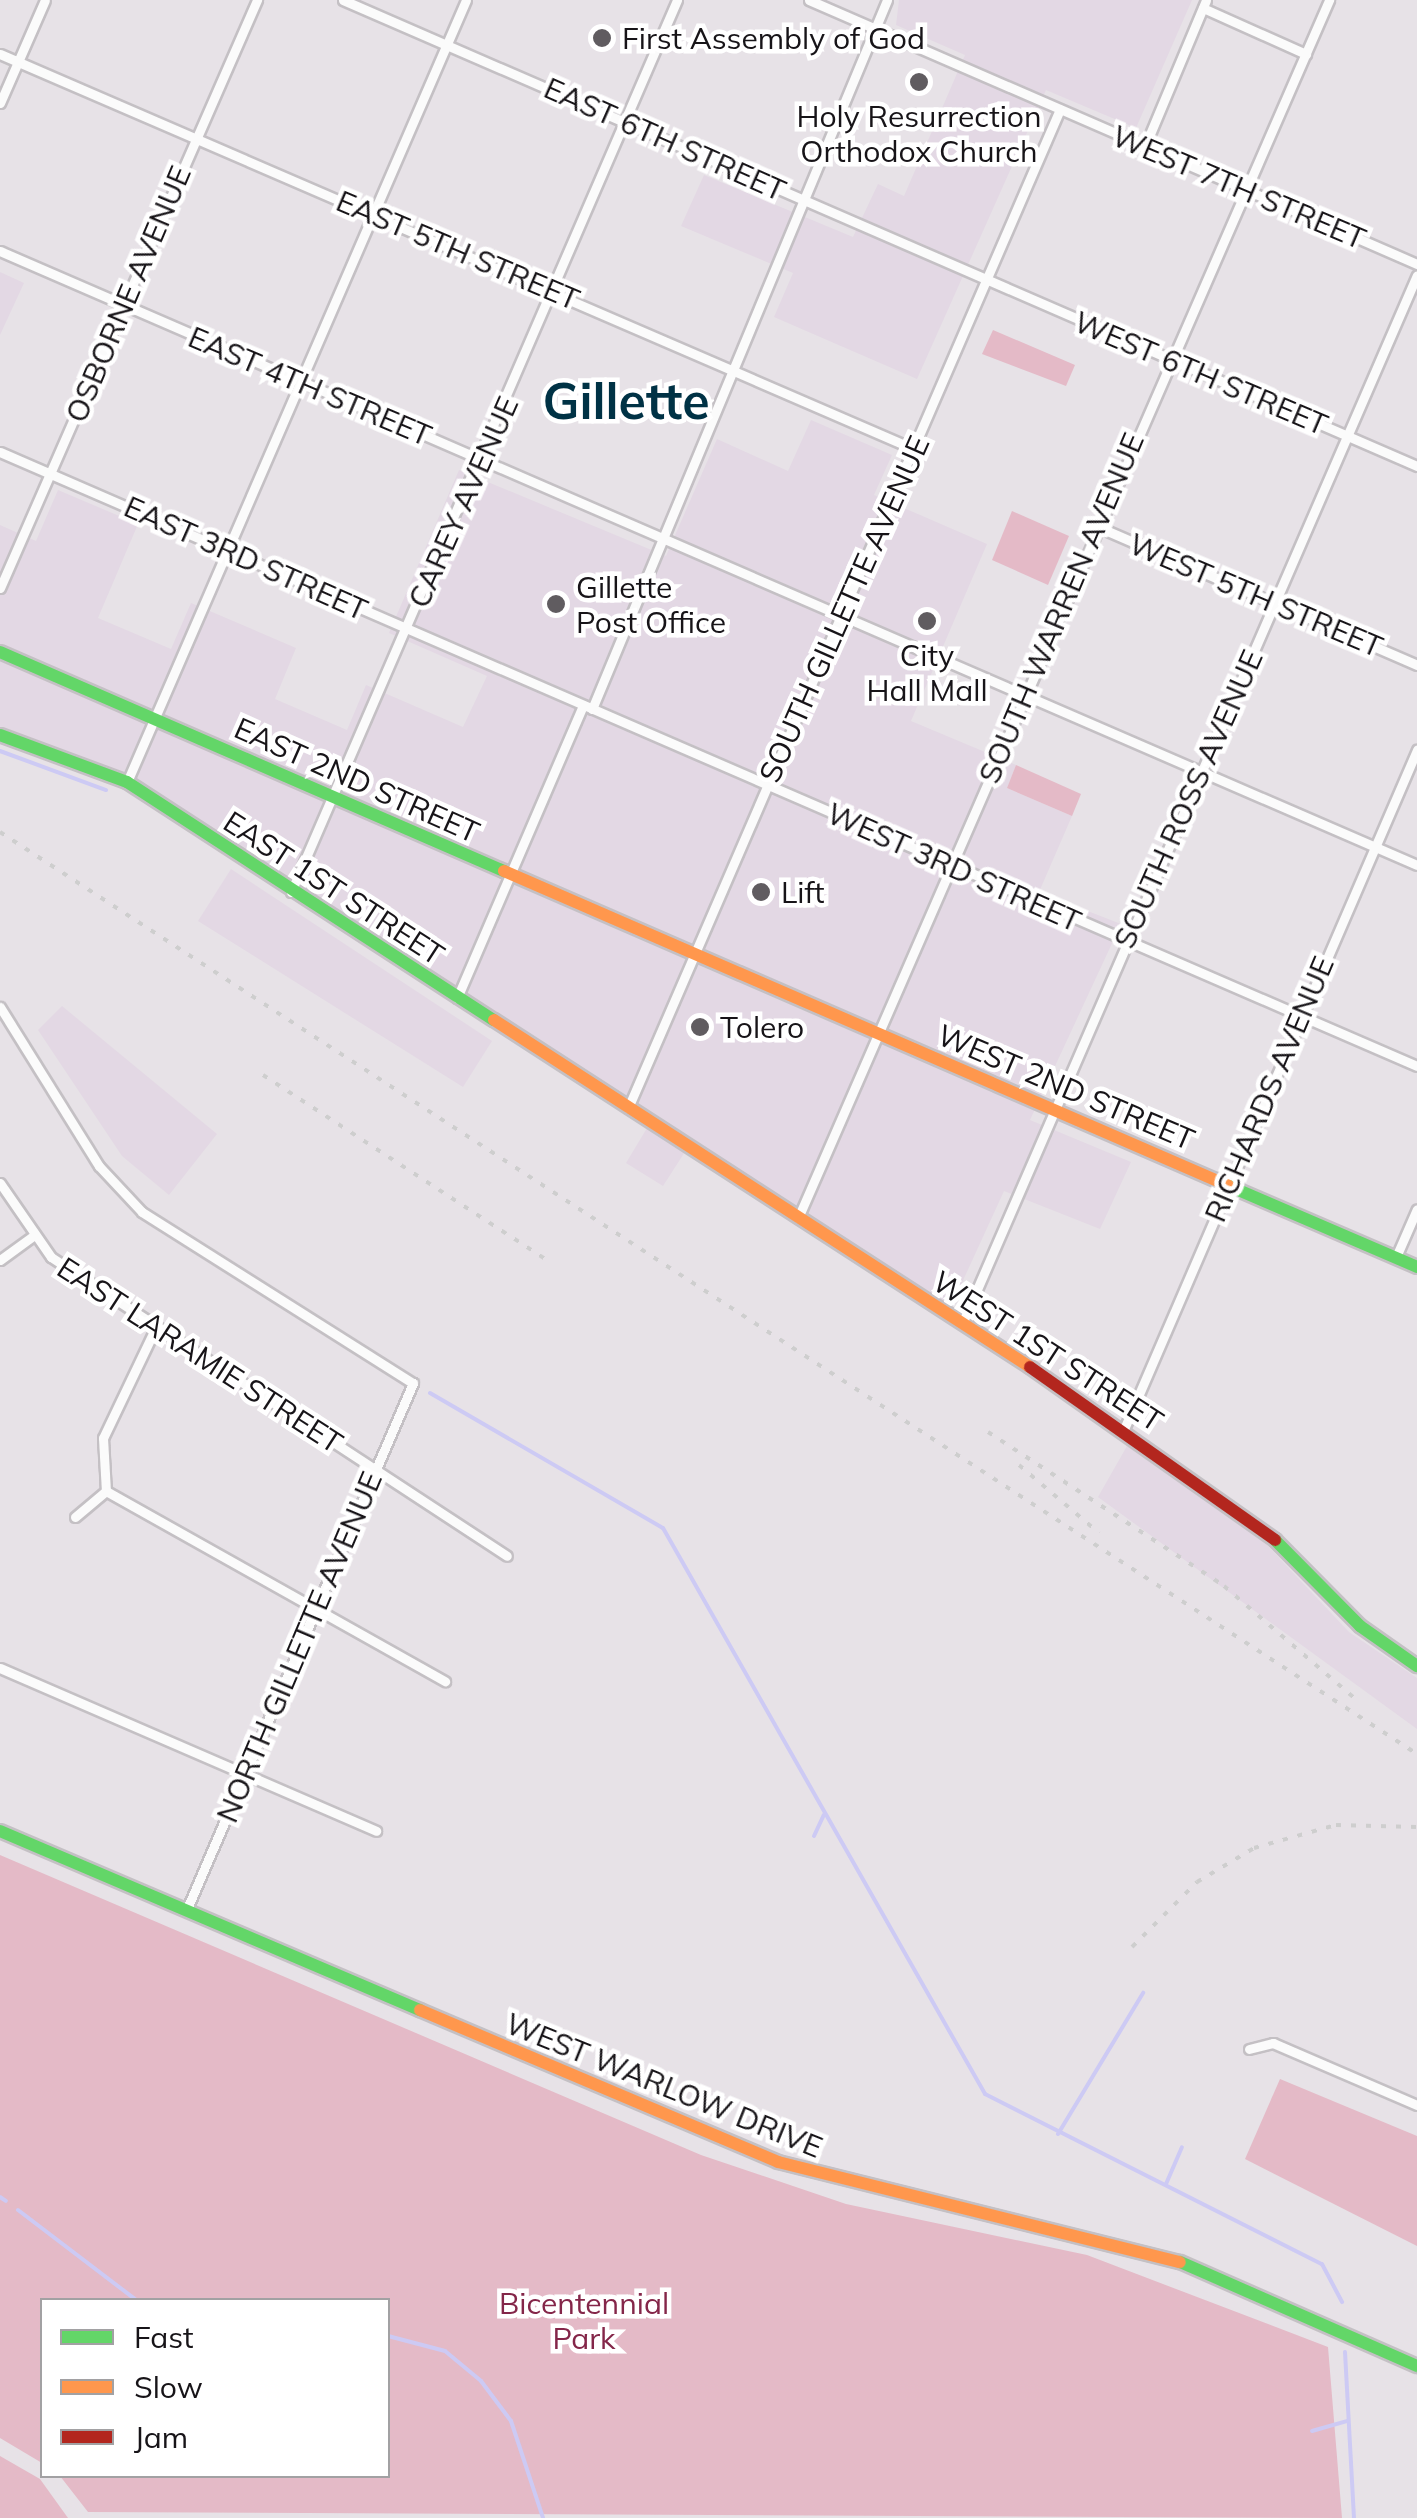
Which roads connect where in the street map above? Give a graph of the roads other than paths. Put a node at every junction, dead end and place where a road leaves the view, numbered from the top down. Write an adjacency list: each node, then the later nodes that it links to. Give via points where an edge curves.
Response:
1 (45, 0): 14 (street)
2 (257, 0): 18 (street, OSBORNE AVENUE)
3 (343, 0): 11 (street, EAST 6TH STREET)
4 (466, 0): 11 (street)
5 (677, 0): 17 (street, CAREY AVENUE)
6 (809, 0): 10 (street, WEST 7TH STREET)
7 (887, 0): 10 (street)
8 (1329, 0): 13 (street, SOUTH WARREN AVENUE)
9 (1204, 4): 13 (street); 19 (street)
10 (876, 29): 16 (street, WEST 7TH STREET); 21 (street)
11 (447, 44): 17 (street, EAST 6TH STREET); 22 (street)
12 (0, 54): 14 (street, EAST 5TH STREET)
13 (1306, 54): 20 (street, SOUTH WARREN AVENUE)
14 (18, 62): 15 (street); 18 (street, EAST 5TH STREET)
15 (0, 103)
16 (1060, 109): 19 (street, WEST 7TH STREET); 26 (street, SOUTH GILLETTE AVENUE)
17 (625, 122): 21 (street, EAST 6TH STREET); 27 (street, CAREY AVENUE)
18 (195, 139): 22 (street, EAST 5TH STREET); 28 (street, OSBORNE AVENUE)
19 (1145, 146): 20 (street, WEST 7TH STREET)
20 (1244, 190): 24 (street, WEST 7TH STREET); 29 (street, SOUTH WARREN AVENUE)
21 (804, 200): 26 (street, EAST 6TH STREET); 30 (street)
22 (375, 212): 27 (street, EAST 5TH STREET); 31 (street)
23 (0, 251): 28 (street, EAST 4TH STREET)
24 (1417, 264)
25 (1417, 275): 32 (street, SOUTH ROSS AVENUE)
26 (986, 279): 29 (street, WEST 6TH STREET); 33 (street, SOUTH GILLETTE AVENUE)
27 (554, 291): 30 (street, EAST 5TH STREET); 35 (street, CAREY AVENUE)
28 (122, 305): 31 (street, EAST 4TH STREET); 37 (street, OSBORNE AVENUE)
29 (1168, 358): 32 (street, WEST 6TH STREET); 38 (street, SOUTH WARREN AVENUE)
30 (733, 369): 33 (street, EAST 5TH STREET); 39 (street)
31 (301, 382): 35 (street, EAST 4TH STREET); 40 (street)
32 (1346, 436): 36 (street, WEST 6TH STREET); 42 (street, SOUTH ROSS AVENUE)
33 (914, 449): 43 (street, SOUTH GILLETTE AVENUE)
34 (0, 452): 37 (street, EAST 3RD STREET)
35 (481, 461): 39 (street, EAST 4TH STREET); 44 (street, CAREY AVENUE)
36 (1417, 466)
37 (50, 474): 40 (street, EAST 3RD STREET); 41 (street, OSBORNE AVENUE)
38 (1096, 526): 42 (street, WEST 5TH STREET); 47 (street, SOUTH WARREN AVENUE)
39 (662, 539): 43 (street, EAST 4TH STREET); 48 (street)
40 (228, 550): 44 (street, EAST 3RD STREET); 49 (street)
41 (0, 588)
42 (1274, 603): 46 (street, WEST 5TH STREET); 52 (street, SOUTH ROSS AVENUE)
43 (840, 616): 47 (street, EAST 4TH STREET); 54 (street, SOUTH GILLETTE AVENUE)
44 (406, 628): 48 (street, EAST 3RD STREET); 55 (street, CAREY AVENUE)
45 (0, 652): 49 (street, EAST 2ND STREET)
46 (1417, 665)
47 (1023, 695): 52 (street, EAST 4TH STREET); 58 (street, SOUTH WARREN AVENUE)
48 (588, 707): 54 (street, EAST 3RD STREET); 59 (street)
49 (154, 720): 53 (street); 55 (street, EAST 2ND STREET)
50 (0, 735): 53 (street, EAST 1ST STREET)
51 (1417, 750): 56 (street, RICHARDS AVENUE)
52 (1200, 771): 56 (street, EAST 4TH STREET); 61 (street, SOUTH ROSS AVENUE)
53 (128, 782): 60 (street, EAST 1ST STREET)
54 (767, 785): 58 (street, WEST 3RD STREET); 62 (street, SOUTH GILLETTE AVENUE)
55 (332, 797): 59 (street, EAST 2ND STREET); 60 (street, CAREY AVENUE)
56 (1374, 847): 57 (street, EAST 4TH STREET); 65 (street, RICHARDS AVENUE)
57 (1417, 865)
58 (950, 866): 61 (street, WEST 3RD STREET); 66 (street, SOUTH WARREN AVENUE)
59 (511, 874): 62 (street, EAST 2ND STREET); 63 (street)
60 (290, 892): 63 (street, EAST 1ST STREET)
61 (1125, 943): 65 (street, WEST 3RD STREET); 69 (street, SOUTH ROSS AVENUE)
62 (694, 954): 66 (street, WEST 2ND STREET); 68 (street, SOUTH GILLETTE AVENUE)
63 (457, 998): 68 (street, EAST 1ST STREET)
64 (0, 1007): 81 (street, NORTH GILLETTE AVENUE, via 99,1166 142,1212 412,1383)
65 (1300, 1016): 67 (street, WEST 3RD STREET); 71 (street, RICHARDS AVENUE)
66 (876, 1032): 69 (street, WEST 2ND STREET); 73 (street, SOUTH WARREN AVENUE)
67 (1417, 1066)
68 (628, 1108): 73 (street, WEST 1ST STREET)
69 (1054, 1110): 71 (street, WEST 2ND STREET); 78 (street, SOUTH ROSS AVENUE)
70 (0, 1183): 74 (street, EAST LARAMIE STREET)
71 (1228, 1184): 75 (street, WEST 2ND STREET); 80 (street, RICHARDS AVENUE)
72 (1417, 1209): 75 (street)
73 (798, 1218): 78 (street, WEST 1ST STREET)
74 (33, 1236): 76 (street); 79 (street, EAST LARAMIE STREET)
75 (1396, 1257): 77 (street, WEST 2ND STREET)
76 (0, 1260)
77 (1417, 1267)
78 (962, 1324): 80 (street, WEST 1ST STREET)
79 (156, 1328): 81 (street, EAST LARAMIE STREET); 82 (street, via 103,1438)
80 (1124, 1429): 86 (street, WEST 1ST STREET, via 1254,1518 1350,1617)
81 (375, 1469): 84 (street, EAST LARAMIE STREET); 85 (street, NORTH GILLETTE AVENUE)
82 (106, 1491): 83 (street); 85 (street)
83 (75, 1517)
84 (506, 1556)
85 (313, 1611): 88 (street); 89 (street, NORTH GILLETTE AVENUE)
86 (1417, 1666)
87 (0, 1668): 89 (street)
88 (444, 1681)
89 (244, 1774): 91 (street); 92 (street, NORTH GILLETTE AVENUE)
90 (0, 1831): 92 (street, WEST WARLOW DRIVE)
91 (376, 1831)
92 (186, 1911): 95 (street, WEST WARLOW DRIVE, via 778,2162 1158,2254)
93 (1249, 2049): 94 (street, via 1272,2043)
94 (1417, 2105)
95 (1417, 2366)

